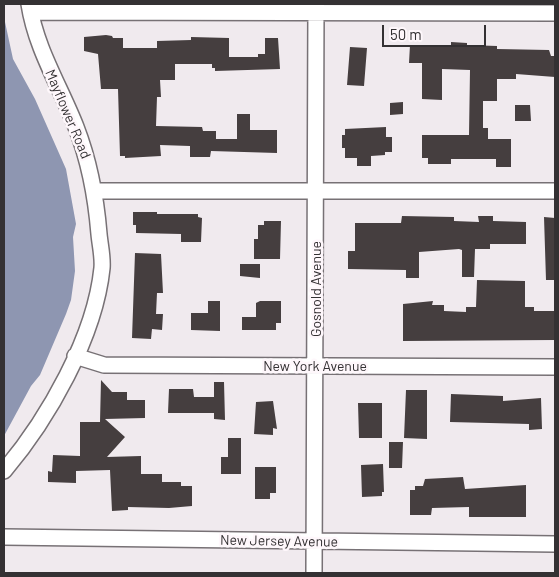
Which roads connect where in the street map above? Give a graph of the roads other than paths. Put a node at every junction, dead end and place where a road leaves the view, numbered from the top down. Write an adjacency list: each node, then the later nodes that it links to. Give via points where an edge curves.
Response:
1 (30, 8): 2 (street); 6 (street, Mayflower Road, via 41,50 86,153)
2 (316, 8): 3 (street); 4 (street, Gosnold Avenue)
3 (555, 13)
4 (316, 191): 5 (street); 6 (street); 8 (street, Gosnold Avenue)
5 (555, 191)
6 (96, 192): 7 (street, Mayflower Road, via 102,267)
7 (76, 356): 8 (street, New York Avenue, via 104,365); 10 (street, Mayflower Road, via 40,424)
8 (316, 366): 9 (street, New York Avenue); 12 (street, Gosnold Avenue)
9 (555, 367)
10 (4, 471)
11 (4, 537): 12 (street, New Jersey Avenue)
12 (314, 542): 13 (street, New Jersey Avenue); 14 (street, Gosnold Avenue)
13 (555, 544)
14 (314, 573)

